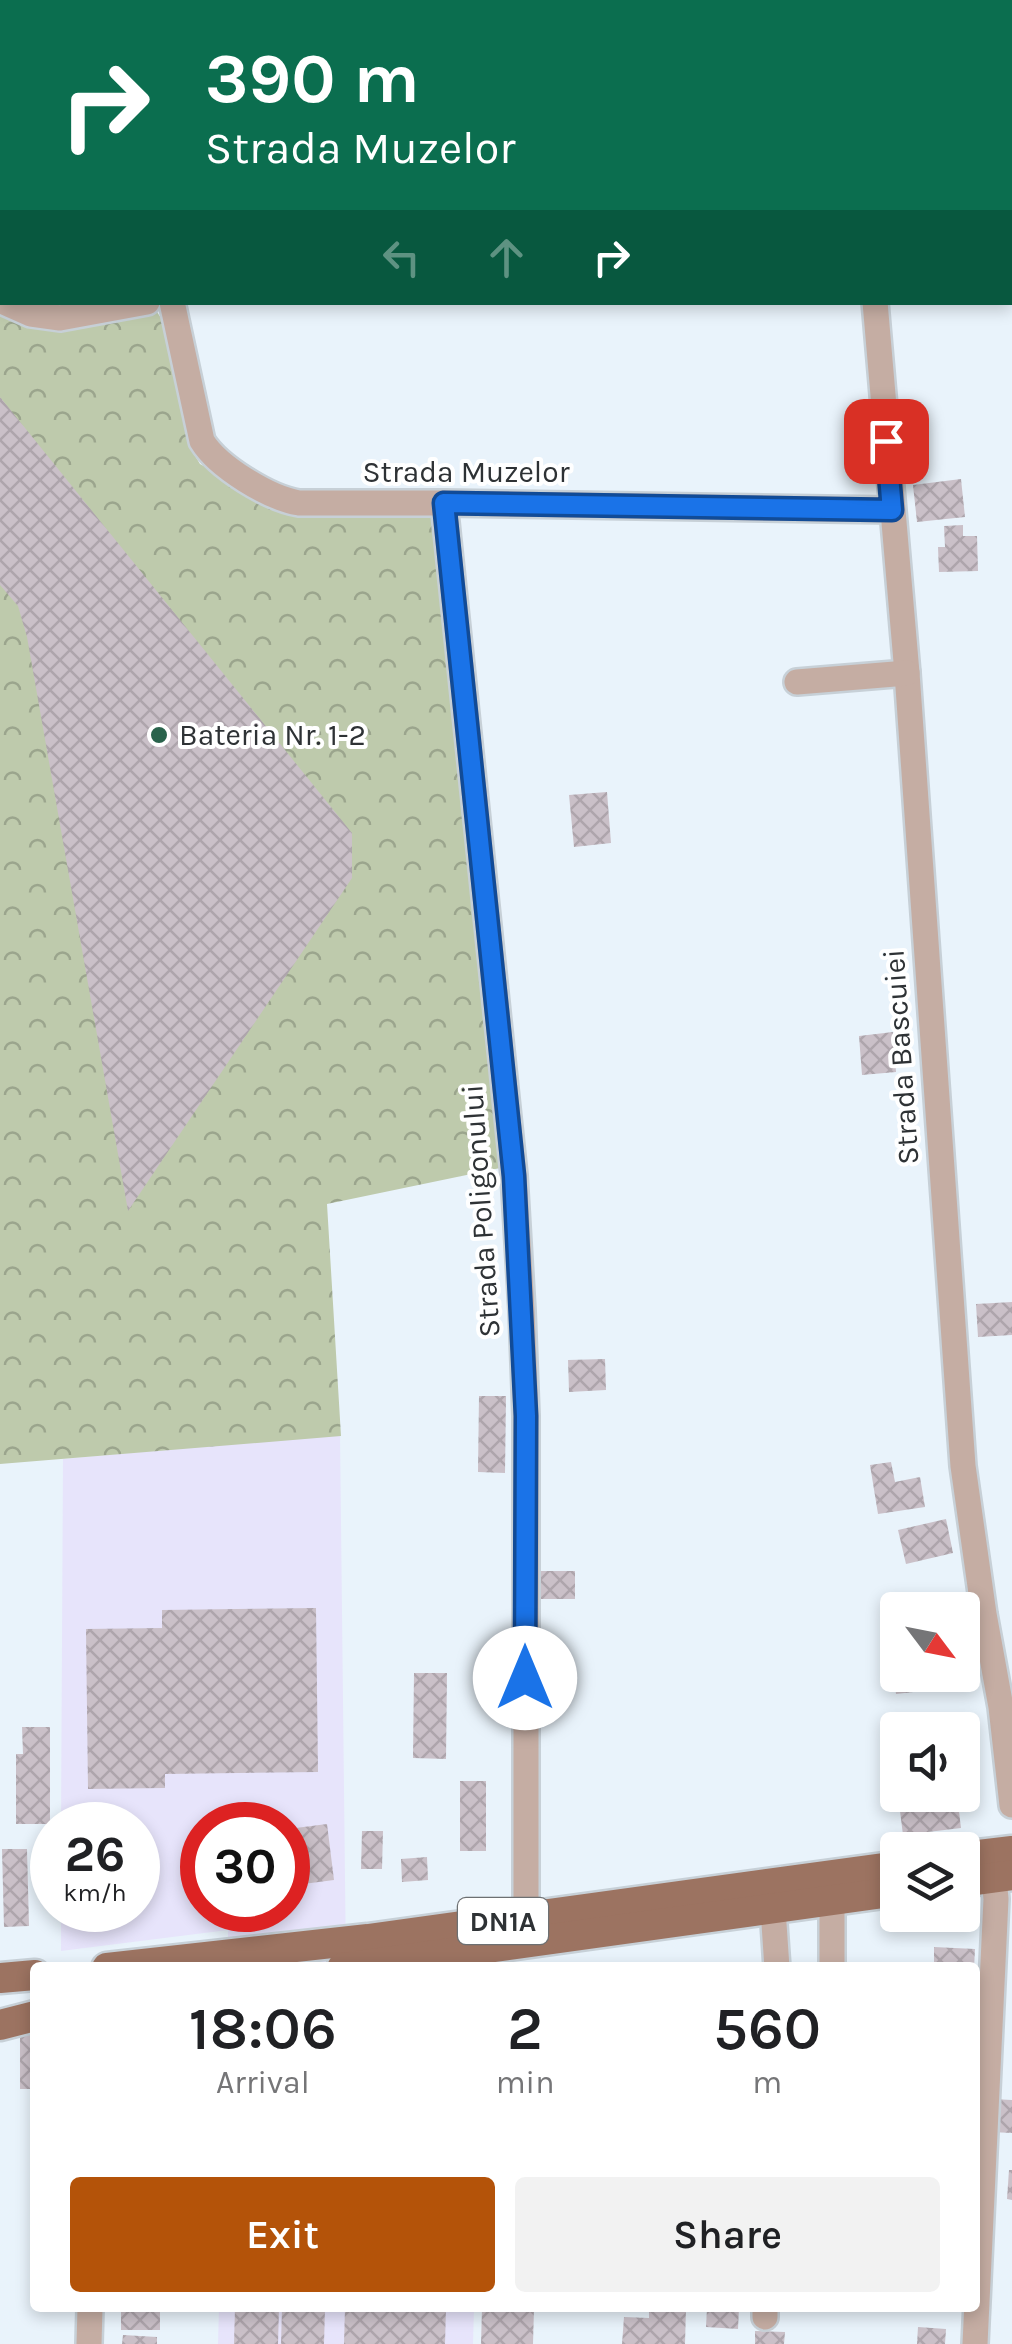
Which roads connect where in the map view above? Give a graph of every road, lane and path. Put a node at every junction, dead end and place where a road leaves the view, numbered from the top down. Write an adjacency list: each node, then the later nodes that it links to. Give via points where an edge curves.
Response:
1 (9, 305): 2 (street, via 60,318)
2 (131, 305)
3 (173, 305): 5 (street, Strada Muzelor, via 202,441 221,464 299,503)
4 (876, 305): 6 (street, Strada Bascuiei)
5 (444, 503): 6 (street, Strada Muzelor); 17 (street, Strada Poligonului, via 514,1176 522,1311)
6 (892, 510): 7 (street, Strada Bascuiei)
7 (907, 673): 8 (street); 9 (street, Strada Bascuiei, via 963,1466)
8 (798, 682)
9 (1012, 1804)
10 (1012, 1850): 11 (main road)
11 (980, 1855)
12 (880, 1868): 17 (main road, DN1A)
13 (1003, 1877): 30 (street, via 995,1919)
14 (880, 1894): 15 (main road, DN1A)
15 (832, 1900): 16 (main road, DN1A); 21 (street)
16 (773, 1908): 19 (main road, DN1A); 20 (street)
17 (526, 1917): 18 (main road, DN1A)
18 (162, 1962)
19 (385, 1962)
20 (777, 1962)
21 (832, 1962)
22 (0, 1966): 23 (main road)
23 (30, 1970)
24 (30, 1972): 25 (main road)
25 (0, 1978)
26 (30, 2013): 27 (main road)
27 (0, 2015)
28 (30, 2015): 29 (main road)
29 (0, 2025)
30 (980, 2238)
31 (90, 2312): 33 (street)
32 (977, 2312): 34 (street)
33 (89, 2344)
34 (975, 2344)

